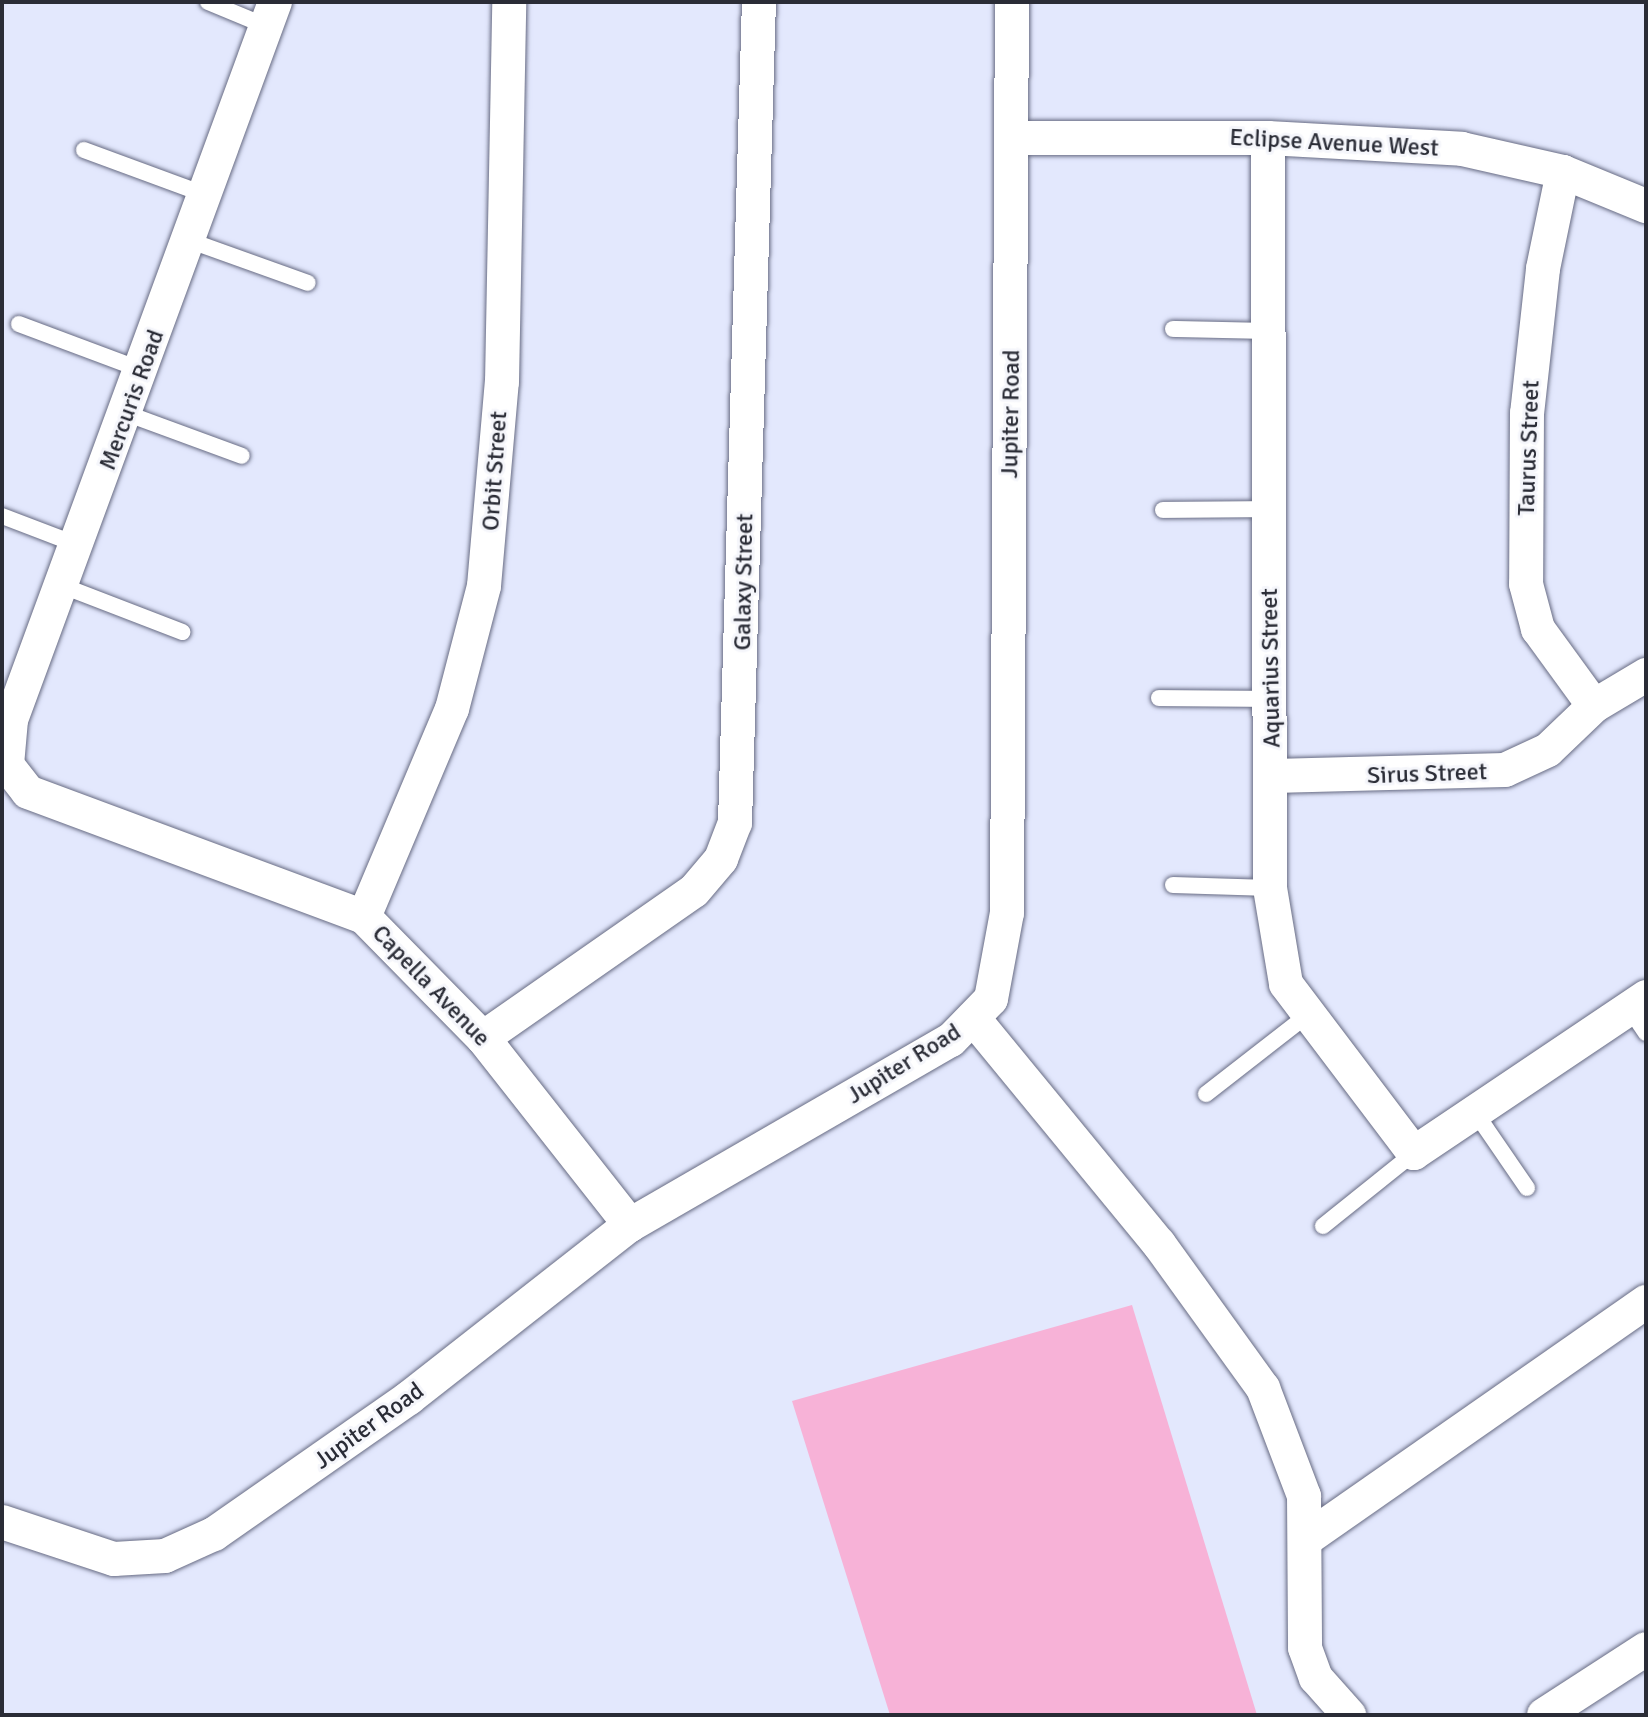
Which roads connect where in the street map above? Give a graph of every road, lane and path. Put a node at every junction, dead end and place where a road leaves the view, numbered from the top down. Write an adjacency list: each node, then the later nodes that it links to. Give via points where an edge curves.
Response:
1 (208, 2): 5 (lane)
2 (509, 2): 34 (street, Orbit Street, via 502,382 484,586 466,669)
3 (759, 2): 38 (street, Galaxy Street, via 735,823 721,859 694,891)
4 (1012, 2): 6 (street, Jupiter Road)
5 (268, 13): 10 (street, Mercuris Road)
6 (1014, 138): 7 (street, Eclipse Avenue West); 37 (street, Jupiter Road, via 1007,913 1000,973)
7 (1268, 138): 9 (street, Eclipse Avenue West, via 1462,149); 16 (street, Aquarius Street)
8 (84, 150): 10 (lane)
9 (1563, 172): 11 (street, Eclipse Avenue West); 29 (street, Taurus Street, via 1543,269 1527,413 1526,584 1538,629)
10 (201, 193): 12 (street, Mercuris Road)
11 (1646, 206)
12 (188, 240): 13 (lane); 17 (street, Mercuris Road)
13 (308, 283)
14 (19, 324): 17 (lane)
15 (1173, 329): 16 (lane)
16 (1273, 331): 20 (street, Aquarius Street)
17 (143, 371): 18 (street, Mercuris Road)
18 (128, 414): 19 (lane); 23 (street, Mercuris Road)
19 (242, 456)
20 (1270, 509): 21 (lane); 28 (street, Aquarius Street)
21 (1163, 510)
22 (2, 516): 23 (lane)
23 (78, 545): 24 (street, Mercuris Road)
24 (63, 586): 25 (lane); 31 (street, Mercuris Road, via 6,734 7,765)
25 (182, 632)
26 (1646, 675): 29 (street, Sirus Street)
27 (1159, 698): 28 (lane)
28 (1270, 699): 30 (street, Aquarius Street)
29 (1594, 706): 30 (street, Sirus Street, via 1548,750 1505,770)
30 (1273, 776): 33 (street, Aquarius Street)
31 (28, 792): 34 (street, Capella Avenue)
32 (1173, 885): 33 (lane)
33 (1270, 888): 36 (street, Aquarius Street, via 1279,961)
34 (364, 917): 38 (street, Capella Avenue)
35 (1640, 1013): 40 (street)
36 (1305, 1017): 39 (lane); 41 (street, Aquarius Street)
37 (974, 1019): 43 (street, Jupiter Road, via 951,1040); 47 (street, via 1159,1244 1263,1388 1295,1459)
38 (483, 1038): 43 (street, Capella Avenue)
39 (1206, 1094)
40 (1475, 1112): 41 (street); 42 (lane)
41 (1414, 1153): 44 (lane)
42 (1527, 1188)
43 (630, 1225): 46 (street, Jupiter Road, via 409,1398 214,1534 165,1556 114,1559)
44 (1323, 1226)
45 (1646, 1302): 47 (street)
46 (2, 1522)
47 (1309, 1537): 49 (street, via 1305,1648 1316,1678)
48 (1646, 1649): 50 (street)
49 (1349, 1715)
50 (1544, 1715)

